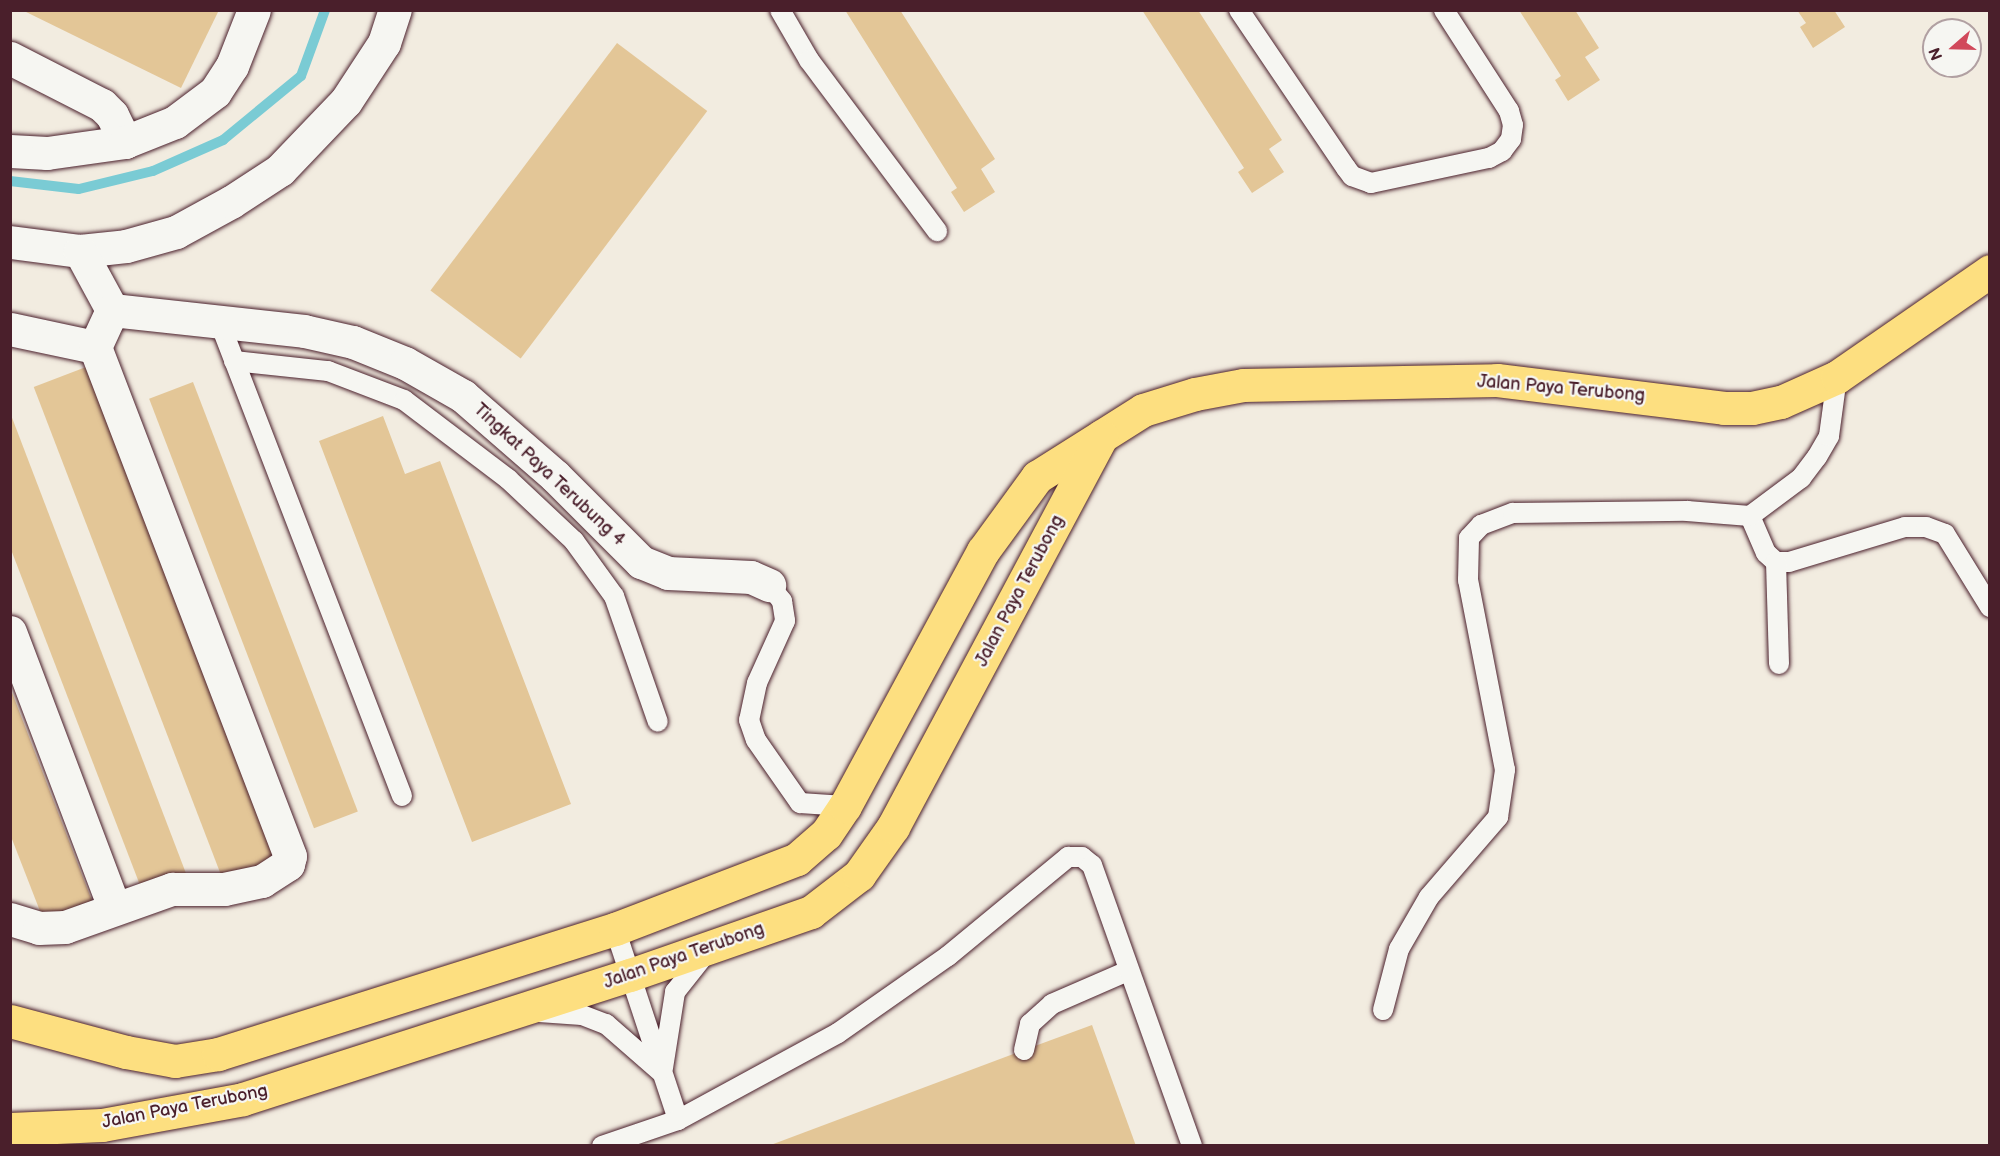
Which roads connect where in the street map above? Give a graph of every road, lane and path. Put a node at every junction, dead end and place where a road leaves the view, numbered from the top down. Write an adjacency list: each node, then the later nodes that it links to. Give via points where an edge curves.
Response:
1 (254, 10): 7 (street, via 232,66 215,92 175,122)
2 (395, 10): 11 (street, via 384,43 346,101 280,170 176,232 126,246)
3 (780, 10): 9 (lane, via 809,60)
4 (1239, 10): 5 (lane, via 1352,176 1371,183 1489,158 1502,151 1511,139 1509,111)
5 (1444, 10)
6 (10, 58): 7 (street, via 102,105 112,115)
7 (125, 142): 8 (street, via 47,153)
8 (10, 151)
9 (937, 231)
10 (10, 242): 11 (street)
11 (80, 251): 13 (street)
12 (1989, 271): 18 (main road, Jalan Paya Terubong)
13 (112, 310): 14 (street, Tingkat Paya Terubung 4); 16 (street)
14 (219, 321): 17 (lane); 22 (street, Tingkat Paya Terubung 4, via 304,331 353,342 405,363 463,396 555,476 641,562 668,573 751,577)
15 (10, 328): 16 (street)
16 (95, 347): 29 (street, via 290,856 280,870 239,888 172,889)
17 (234, 361): 26 (lane, via 328,372 404,400 508,479 574,541 614,596); 27 (lane)
18 (1837, 377): 19 (main road, Jalan Paya Terubong, via 1781,402 1724,408 1497,380 1243,385 1143,410); 20 (lane, via 1829,436 1817,458 1801,478)
19 (1102, 434): 28 (main road, Jalan Paya Terubong, via 1037,477 983,551); 32 (main road, Jalan Paya Terubong, via 923,777 859,875 811,912)
20 (1750, 516): 21 (lane, via 1766,553); 35 (lane, via 1687,512 1513,513 1481,525 1469,538 1470,591 1505,770 1498,817 1429,897 1399,950)
21 (1776, 562): 23 (lane, via 1789,562 1905,527 1926,527 1946,534 1954,543); 25 (lane)
22 (769, 585): 28 (lane, Tingkat Paya Terubung 4, via 782,601 785,621 757,683 749,720 756,740 800,802)
23 (1989, 607)
24 (10, 632): 29 (street)
25 (1779, 664)
26 (658, 722)
27 (402, 796)
28 (845, 806): 31 (main road, Jalan Paya Terubong, via 826,834 797,859)
29 (114, 907): 30 (street, via 65,927 49,929)
30 (10, 919)
31 (615, 929): 34 (lane); 37 (main road, Jalan Paya Terubong, via 218,1054 175,1061)
32 (710, 948): 34 (main road, Jalan Paya Terubong); 39 (lane, via 675,992)
33 (1128, 971): 38 (lane, via 1052,1004 1030,1024); 40 (lane, via 1092,865 1082,857 1068,857 948,956 838,1033); 43 (lane)
34 (630, 975): 36 (main road, Jalan Paya Terubong); 39 (lane)
35 (1383, 1010)
36 (516, 1012): 39 (lane, via 582,1015 606,1024); 41 (main road, Jalan Paya Terubong, via 243,1099 102,1125)
37 (10, 1021)
38 (1024, 1050)
39 (663, 1073): 40 (lane)
40 (678, 1120): 42 (lane)
41 (10, 1129)
42 (602, 1146)
43 (1192, 1146)

